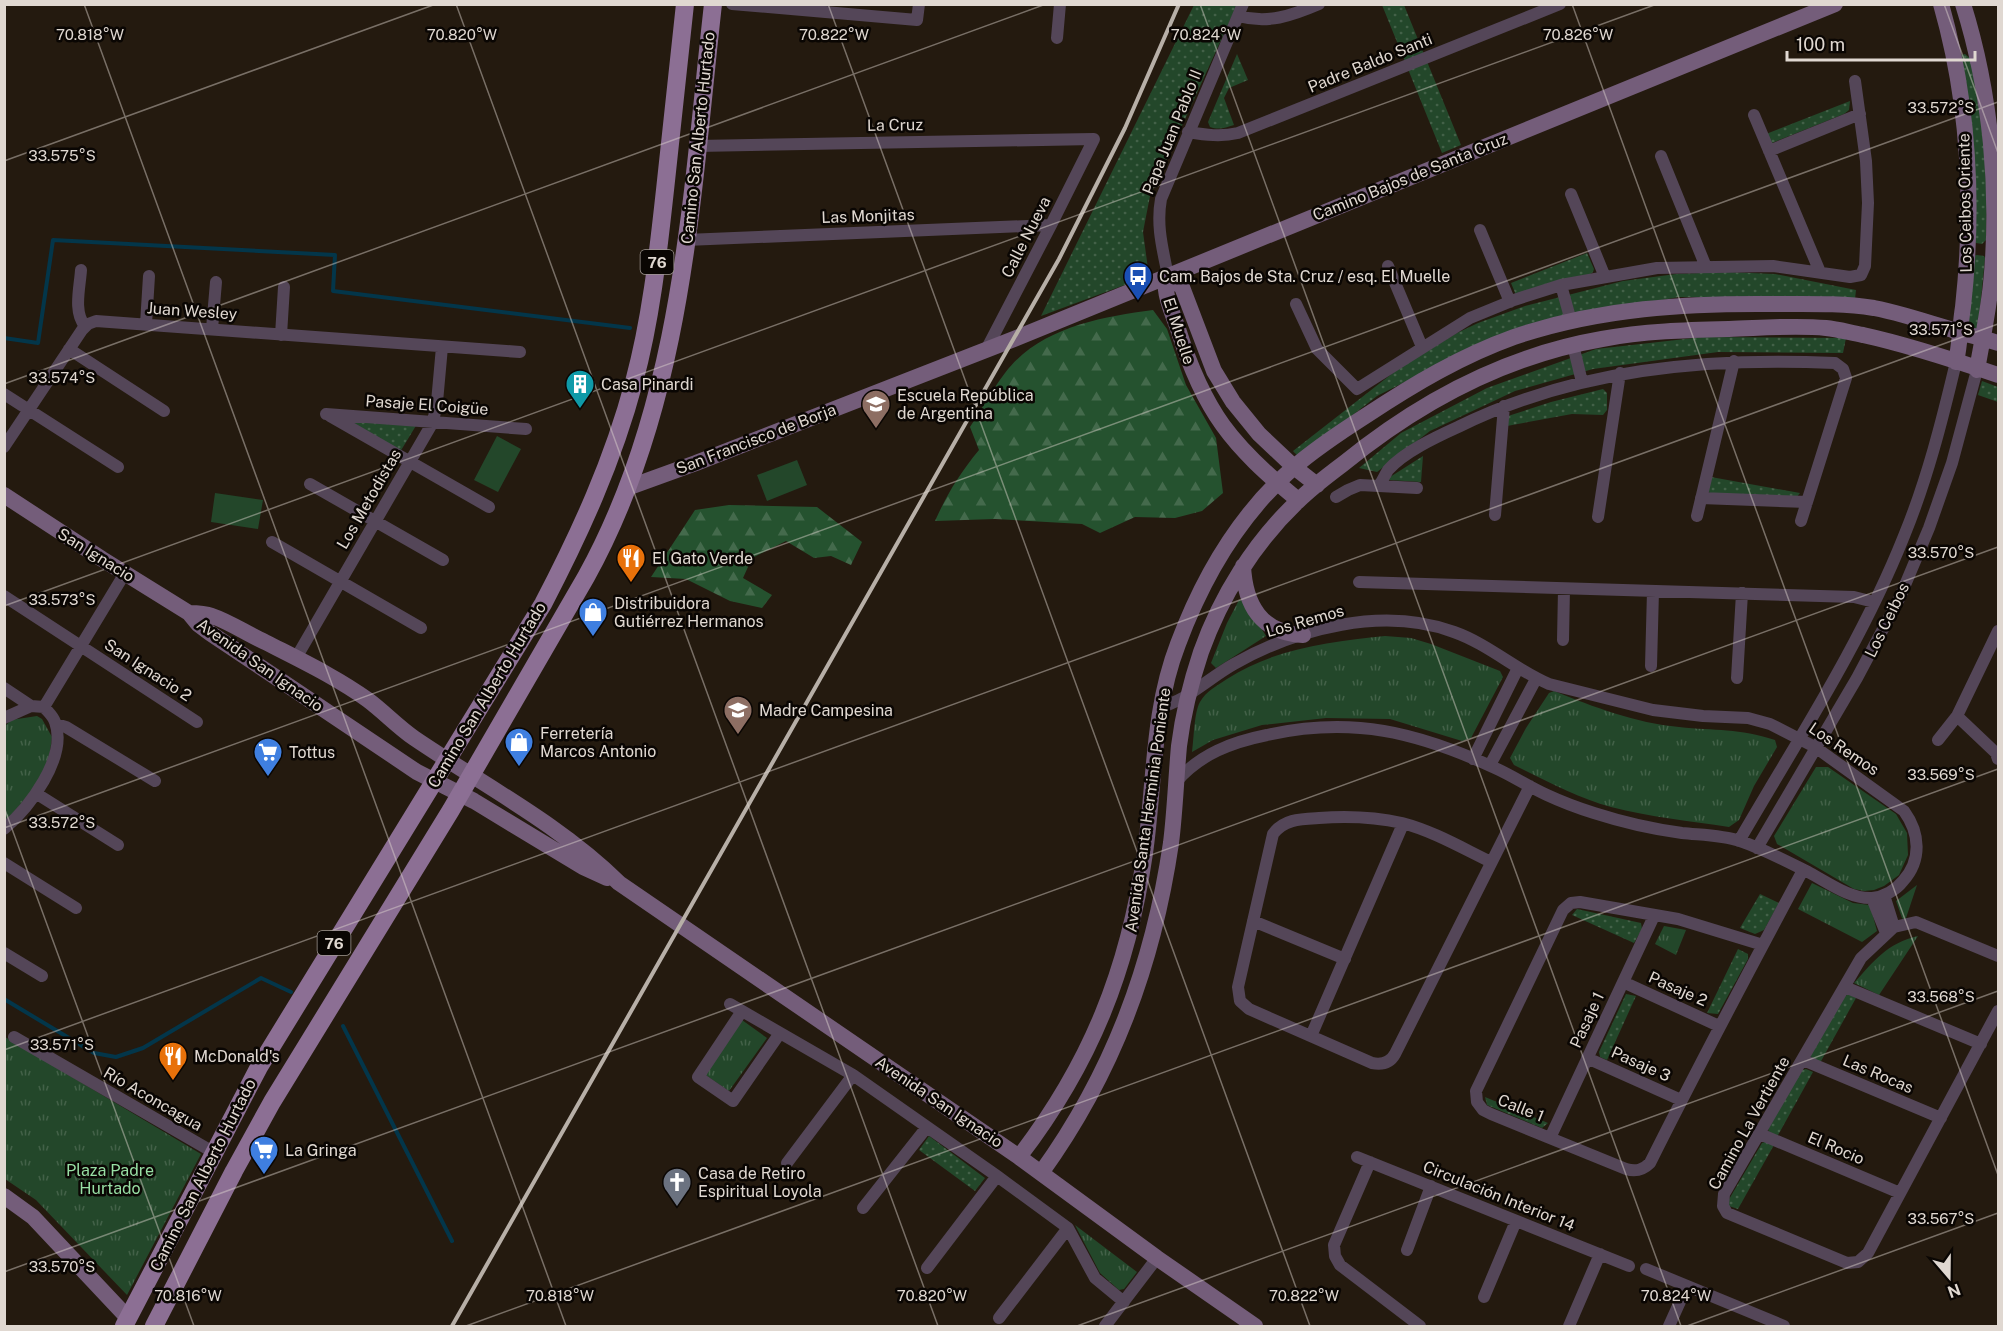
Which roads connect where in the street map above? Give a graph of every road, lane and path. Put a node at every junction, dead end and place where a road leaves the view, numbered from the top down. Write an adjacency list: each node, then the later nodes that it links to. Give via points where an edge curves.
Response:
1 (685, 4): 128 (main road, Camino San Alberto Hurtado / 76, via 657,259 641,352 625,413 602,480 568,557)
2 (713, 4): 22 (main road, Camino San Alberto Hurtado / 76)
3 (732, 4): 4 (street, via 917,20)
4 (919, 4)
5 (1060, 4): 12 (street)
6 (1319, 4): 11 (street, via 1277,19 1257,20)
7 (1560, 4): 19 (street, Padre Baldo Santi, via 1238,133 1214,136)
8 (1835, 4): 36 (street, Camino Bajos de Santa Cruz)
9 (1941, 4): 14 (street, Los Ceibos Oriente)
10 (1963, 4): 13 (street, Los Ceibos)
11 (1240, 10): 19 (street, Papa Juan Pablo II)
12 (1057, 38)
13 (1975, 52): 14 (street, via 1964,49); 18 (street, Los Ceibos)
14 (1954, 57): 29 (street, Los Ceibos Oriente, via 1966,152)
15 (1855, 81): 16 (street)
16 (1860, 114): 23 (street); 34 (street, via 1868,203 1865,266 1861,275 1850,277)
17 (1754, 115): 23 (street)
18 (1993, 121): 21 (street, Los Ceibos)
19 (1188, 132): 36 (street, Papa Juan Pablo II, via 1158,216)
20 (1094, 139): 22 (street, La Cruz); 26 (street, Calle Nueva)
21 (1994, 145): 30 (street, Los Ceibos)
22 (697, 146): 28 (main road, Camino San Alberto Hurtado / 76)
23 (1769, 151): 34 (street)
24 (1661, 156): 32 (street)
25 (1571, 194): 37 (street)
26 (1052, 225): 28 (street, Las Monjitas); 56 (street, Calle Nueva)
27 (1480, 230): 41 (street)
28 (686, 240): 80 (main road, Camino San Alberto Hurtado / 76, via 667,358)
29 (1968, 242): 30 (street, via 1980,249); 49 (street, Los Ceibos Oriente)
30 (1994, 246): 51 (street, Los Ceibos)
31 (1388, 266): 54 (street)
32 (1706, 267): 34 (street, via 1773,266); 37 (street, via 1657,268)
33 (81, 270): 46 (street, via 79,311)
34 (1820, 272)
35 (149, 276): 45 (street)
36 (1168, 276): 56 (street, Camino Bajos de Santa Cruz); 75 (street, El Muelle, via 1182,287 1211,364 1233,402); 76 (street, El Muelle, via 1169,300 1189,363 1208,404 1240,447)
37 (1605, 277): 39 (street)
38 (216, 282): 47 (street)
39 (1561, 285): 41 (street); 44 (street)
40 (284, 287): 50 (street)
41 (1510, 302): 54 (street, via 1470,318)
42 (1296, 304): 54 (street, via 1317,349 1357,388)
43 (1657, 307): 44 (street, Avenida Santa Herminia Poniente); 48 (street); 49 (street, Avenida Santa Herminia Poniente, via 1830,304 1915,317)
44 (1571, 321): 66 (street, Avenida Santa Herminia Poniente, via 1512,338 1464,358)
45 (146, 324): 46 (street, Juan Wesley, via 101,321); 47 (street, Juan Wesley)
46 (85, 326): 55 (street)
47 (212, 329): 50 (street, Juan Wesley)
48 (1658, 332): 52 (street); 59 (street, via 1779,326 1829,328 1905,344)
49 (1960, 332): 51 (street, Avenida Santa Herminia Poniente); 59 (street, Los Ceibos)
50 (281, 335): 53 (street, Juan Wesley)
51 (1991, 340): 60 (street, Los Ceibos)
52 (1573, 345): 63 (street); 71 (street, via 1490,372 1437,397)
53 (442, 347): 57 (street, Juan Wesley); 69 (street, Los Metodistas)
54 (1422, 347)
55 (69, 349): 67 (street); 68 (street)
56 (986, 350): 80 (street, San Francisco de Borja)
57 (520, 352)
58 (1734, 361): 61 (street); 84 (street); 86 (street, via 1835,363 1843,369 1846,378)
59 (1956, 362): 60 (street); 93 (street, Los Ceibos, via 1934,450)
60 (1977, 370): 62 (street); 95 (street, Los Ceibos, via 1952,462)
61 (1620, 373): 63 (street); 90 (street)
62 (1998, 375)
63 (1582, 382): 65 (street)
64 (4, 394): 67 (street)
65 (1504, 406): 79 (street, via 1408,455 1389,470); 88 (street)
66 (1376, 409): 71 (street); 75 (street, Avenida Santa Herminia Poniente)
67 (29, 410): 72 (street); 74 (street)
68 (164, 411)
69 (433, 422): 70 (street, Pasaje El Coigüe); 73 (street, Los Metodistas); 73 (street, Pasaje El Coigüe, via 326,414)
70 (526, 429)
71 (1388, 429): 78 (street)
72 (4, 447)
73 (410, 462): 87 (street); 92 (street, Los Metodistas)
74 (118, 467)
75 (1294, 467): 76 (street, Avenida Santa Herminia Poniente); 78 (street, El Muelle)
76 (1277, 483): 85 (street, El Muelle); 120 (street, Avenida Santa Herminia Poniente, via 1241,524 1209,574 1177,645)
77 (310, 484): 92 (street)
78 (1317, 485): 85 (street)
79 (1379, 486): 81 (street); 83 (street, via 1360,485)
80 (627, 488): 132 (main road, Camino San Alberto Hurtado / 76, via 600,552)
81 (1417, 488)
82 (4, 495): 98 (street, San Ignacio)
83 (1336, 497)
84 (1701, 498): 86 (street); 89 (street)
85 (1298, 500): 97 (street)
86 (1807, 502): 91 (street)
87 (489, 507)
88 (1495, 515)
89 (1697, 516)
90 (1598, 517)
91 (1800, 521)
92 (375, 522): 96 (street); 99 (street, Los Metodistas)
93 (1904, 536): 95 (street); 105 (street, Los Ceibos)
94 (272, 542): 99 (street)
95 (1922, 544): 127 (street, Los Ceibos, via 1874,648)
96 (443, 560)
97 (1243, 566): 109 (street, via 1248,596 1260,617 1269,626); 118 (street, via 1213,623)
98 (125, 573): 106 (street, San Ignacio); 111 (street)
99 (341, 582): 107 (street); 112 (street, Los Metodistas)
100 (1359, 582): 101 (street)
101 (1564, 589): 102 (street); 110 (street)
102 (1653, 591): 103 (street); 113 (street)
103 (1742, 593): 105 (street, via 1854,597); 115 (street)
104 (4, 596): 111 (street, San Ignacio 2)
105 (1875, 602): 125 (street, Los Ceibos)
106 (189, 613): 112 (street, Avenida San Ignacio, via 212,616); 134 (street, Avenida San Ignacio, via 219,639)
107 (421, 628)
108 (1998, 631): 121 (street)
109 (1303, 635): 114 (street, Los Remos, via 1364,622 1425,624 1468,638); 118 (street, Los Remos, via 1236,663)
110 (1563, 640)
111 (81, 645): 119 (street); 123 (street, San Ignacio 2)
112 (296, 658): 128 (street, Avenida San Ignacio, via 354,691)
113 (1652, 666)
114 (1518, 668): 116 (street, Los Remos); 129 (street)
115 (1737, 678)
116 (1536, 679): 125 (street, Los Remos, via 1653,710 1749,718); 131 (street)
117 (4, 688): 119 (street)
118 (1188, 695): 120 (street, Los Remos); 135 (street)
119 (38, 706): 122 (street); 124 (street)
120 (1160, 708): 152 (street, Avenida Santa Herminia Poniente, via 1145,850)
121 (1957, 716): 126 (street); 130 (street)
122 (4, 718)
123 (197, 722)
124 (56, 724): 133 (street); 137 (street, via 53,760)
125 (1800, 738): 127 (street, Los Remos); 141 (street, Los Ceibos)
126 (1938, 740)
127 (1815, 747): 143 (street, Los Ceibos); 148 (street, Los Remos, via 1897,805 1913,827 1917,844 1910,874 1897,888)
128 (448, 759): 132 (street, Avenida San Ignacio); 134 (main road, Camino San Alberto Hurtado / 76)
129 (1473, 759): 131 (street); 135 (street, via 1401,733 1354,727 1306,728 1251,738 1219,750 1192,765)
130 (1998, 759)
131 (1490, 765): 136 (street)
132 (471, 774): 138 (main road, Camino San Alberto Hurtado / 76); 147 (street, Avenida San Ignacio, via 564,837)
133 (155, 781)
134 (434, 782): 138 (street, Avenida San Ignacio); 178 (main road, Camino San Alberto Hurtado / 76, via 286,1021)
135 (1176, 782): 153 (street, via 1171,845)
136 (1530, 786): 141 (street, via 1570,805 1617,820); 144 (street)
137 (37, 794): 140 (street); 142 (street)
138 (460, 795): 147 (street, Avenida San Ignacio, via 582,867); 203 (main road, Camino San Alberto Hurtado / 76, via 272,1101)
139 (1403, 824): 144 (street); 151 (street, via 1334,817 1293,820 1280,826 1273,834); 158 (street)
140 (4, 829)
141 (1739, 841): 143 (street)
142 (118, 845)
143 (1756, 848): 146 (street)
144 (1491, 862): 167 (street, via 1390,1060 1372,1063)
145 (4, 863): 149 (street)
146 (1803, 870): 148 (street, via 1854,896); 155 (street, Calle 1)
147 (619, 883): 179 (street, Avenida San Ignacio)
148 (1878, 896): 154 (street)
149 (76, 908)
150 (1654, 916): 155 (street, Calle 1, via 1678,919); 160 (street, Pasaje 1); 177 (street, Calle 1, via 1580,902 1563,910 1476,1091 1483,1110)
151 (1253, 921): 158 (street); 167 (street, via 1238,987 1240,1000 1249,1009)
152 (1132, 923): 153 (street); 163 (street, Avenida Santa Herminia Poniente)
153 (1155, 928): 165 (street)
154 (1890, 930): 157 (street, via 1916,922); 161 (street, Camino La Vertiente, via 1861,958)
155 (1763, 945): 164 (street, Calle 1)
156 (4, 953): 159 (street)
157 (1998, 956)
158 (1345, 959): 167 (street)
159 (42, 976)
160 (1623, 982): 164 (street, Pasaje 2); 170 (street, Pasaje 1)
161 (1845, 987): 169 (street); 171 (street, Camino La Vertiente)
162 (1998, 1011): 169 (street, Camino La Vertiente)
163 (1101, 1019): 165 (street); 179 (street, Avenida Santa Herminia Poniente, via 1063,1094)
164 (1719, 1026): 173 (street, Calle 1)
165 (1122, 1029): 183 (street, via 1083,1110)
166 (780, 1033): 166 (street, via 733,1101 698,1077 736,1008); 172 (street)
167 (1311, 1036)
168 (14, 1037): 178 (street, Río Aconcagua)
169 (1981, 1044): 174 (street, Camino La Vertiente)
170 (1587, 1058): 173 (street, Pasaje 3); 177 (street, Pasaje 1)
171 (1803, 1060): 174 (street, Las Rocas); 176 (street, Camino La Vertiente)
172 (853, 1075): 175 (street); 182 (street)
173 (1681, 1100): 177 (street, Calle 1, via 1650,1164 1641,1170 1626,1169)
174 (1941, 1118): 186 (street, Camino La Vertiente)
175 (927, 1127): 184 (street); 188 (street)
176 (1760, 1134): 186 (street, El Rocio); 186 (street, Camino La Vertiente, via 1724,1194 1727,1213 1847,1263 1858,1262 1868,1253)
177 (1550, 1138)
178 (213, 1152): 202 (main road, Camino San Alberto Hurtado / 76)
179 (1019, 1157): 183 (street, Avenida San Ignacio)
180 (1357, 1157): 181 (street, Circulación Interior 14)
181 (1370, 1162): 185 (street, Circulación Interior 14); 206 (street, via 1334,1245 1335,1256 1340,1265)
182 (788, 1163)
183 (1041, 1173): 193 (street, Avenida San Ignacio)
184 (997, 1176): 190 (street); 195 (street)
185 (1431, 1186): 189 (street, Circulación Interior 14); 191 (street)
186 (1900, 1193)
187 (4, 1196): 202 (street, via 33,1217)
188 (863, 1208)
189 (1516, 1221): 192 (street, Circulación Interior 14); 198 (street)
190 (1068, 1228): 199 (street, via 1095,1278); 200 (street)
191 (1407, 1250)
192 (1600, 1254): 194 (street, Circulación Interior 14); 207 (street)
193 (1157, 1258): 199 (street); 205 (street, Avenida San Ignacio)
194 (1629, 1266)
195 (927, 1268)
196 (1646, 1269): 197 (street)
197 (1687, 1286): 201 (street); 208 (street)
198 (1484, 1297)
199 (1124, 1302): 204 (street)
200 (999, 1318)
201 (1759, 1322): 209 (street)
202 (130, 1324)
203 (154, 1326)
204 (1105, 1326)
205 (1255, 1326)
206 (1420, 1326)
207 (1569, 1326)
208 (1669, 1326)
209 (1784, 1326)

